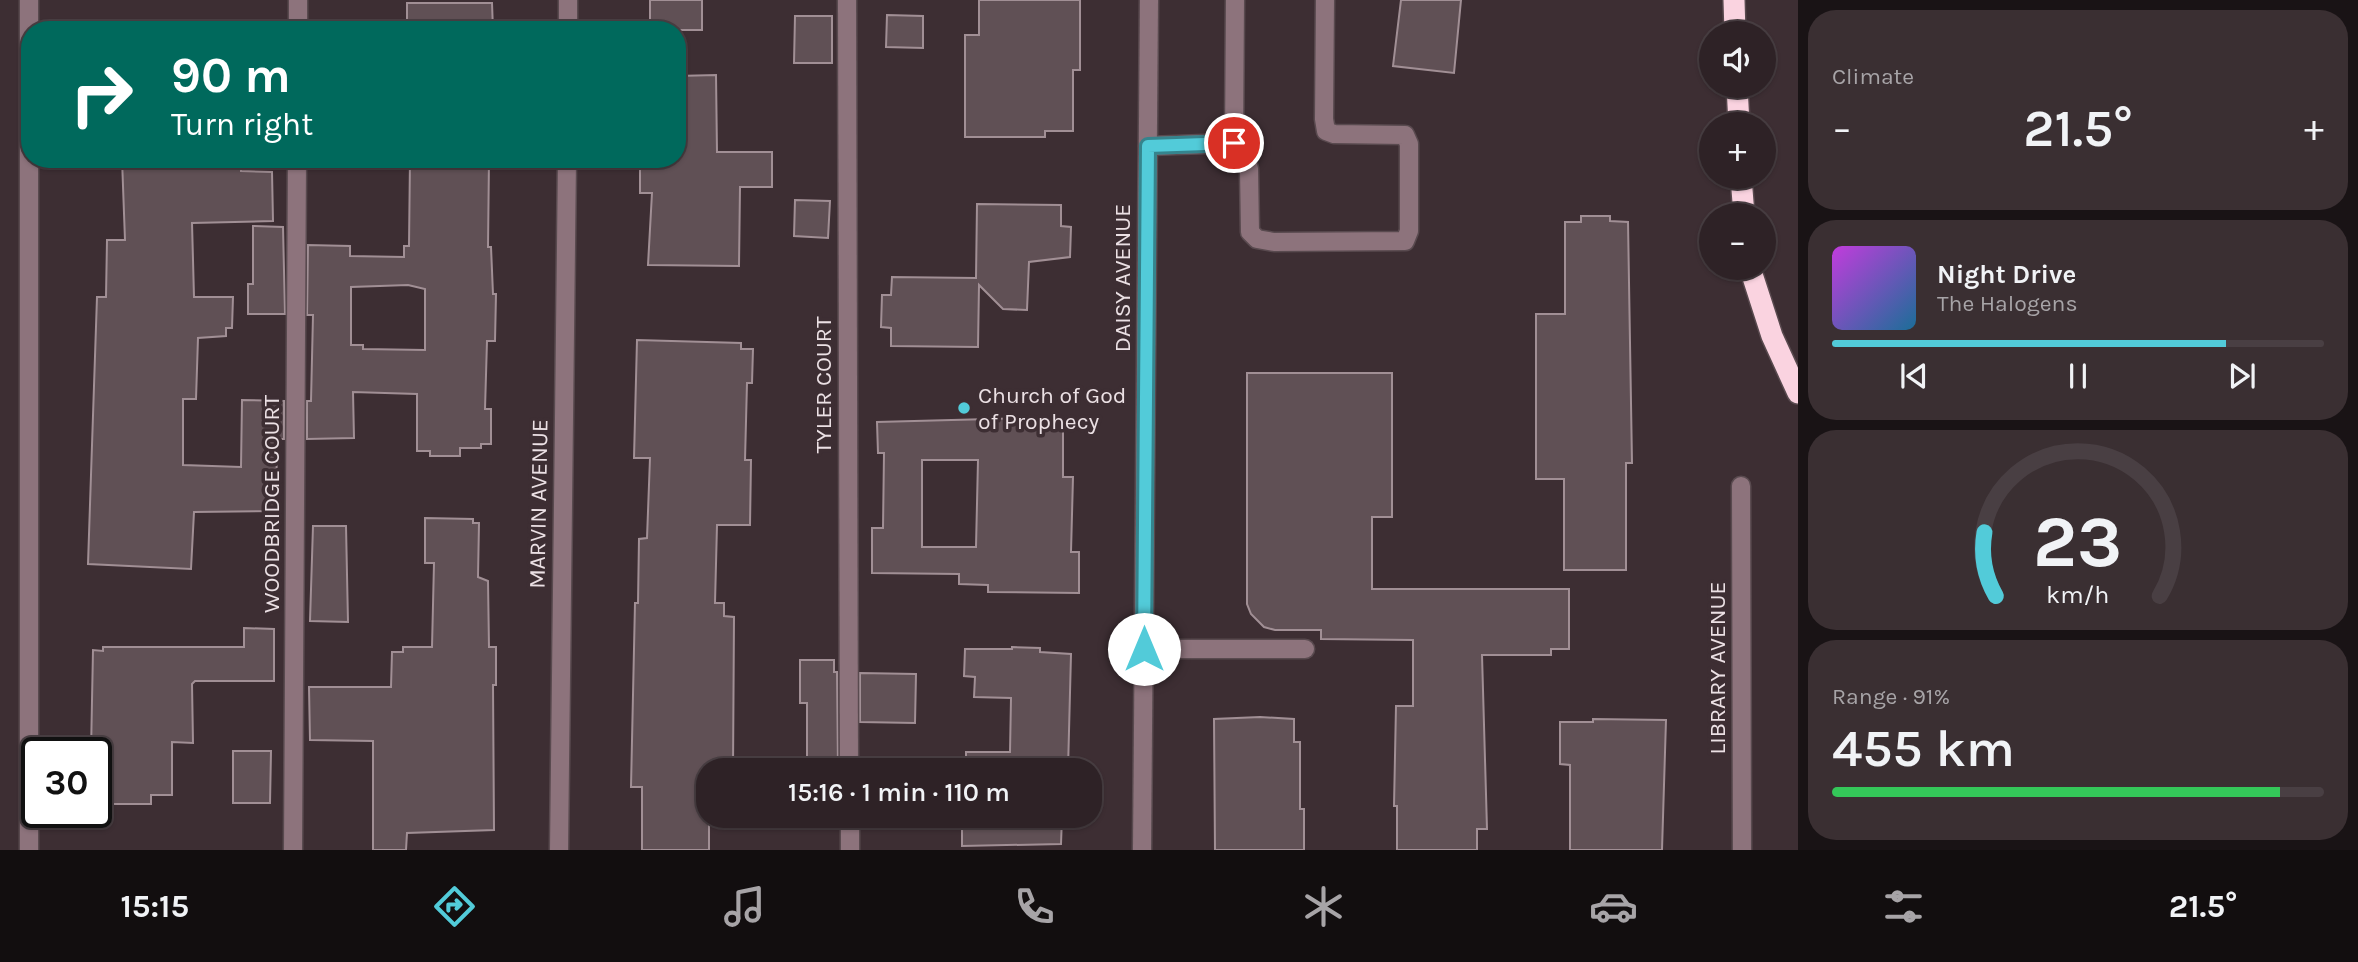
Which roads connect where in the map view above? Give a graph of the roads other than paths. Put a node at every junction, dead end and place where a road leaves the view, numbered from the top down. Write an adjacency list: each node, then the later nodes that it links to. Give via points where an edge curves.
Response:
1 (29, 0): 9 (street)
2 (298, 0): 10 (street)
3 (568, 0): 11 (street)
4 (847, 0): 23 (street, TYLER COURT)
5 (1149, 0): 14 (street, DAISY AVENUE)
6 (1235, 0): 13 (street)
7 (1325, 0): 13 (street, via 1326,131 1405,135 1409,144 1409,231 1405,242 1258,239 1250,232 1249,169)
8 (1734, 0): 12 (highway)
9 (29, 21)
10 (298, 21)
11 (568, 21)
12 (1735, 21)
13 (1239, 144): 14 (street)
14 (1148, 146): 21 (street, DAISY AVENUE)
15 (29, 168): 25 (street)
16 (297, 168): 26 (street, WOODBRIDGE COURT)
17 (566, 168): 27 (street, MARVIN AVENUE)
18 (1754, 280): 19 (highway)
19 (1798, 393)
20 (1741, 486): 30 (street, LIBRARY AVENUE)
21 (1144, 649): 22 (street); 29 (street, DAISY AVENUE)
22 (1305, 649)
23 (849, 758)
24 (849, 828): 28 (street)
25 (29, 850)
26 (293, 850)
27 (559, 850)
28 (850, 850)
29 (1142, 850)
30 (1742, 850)

